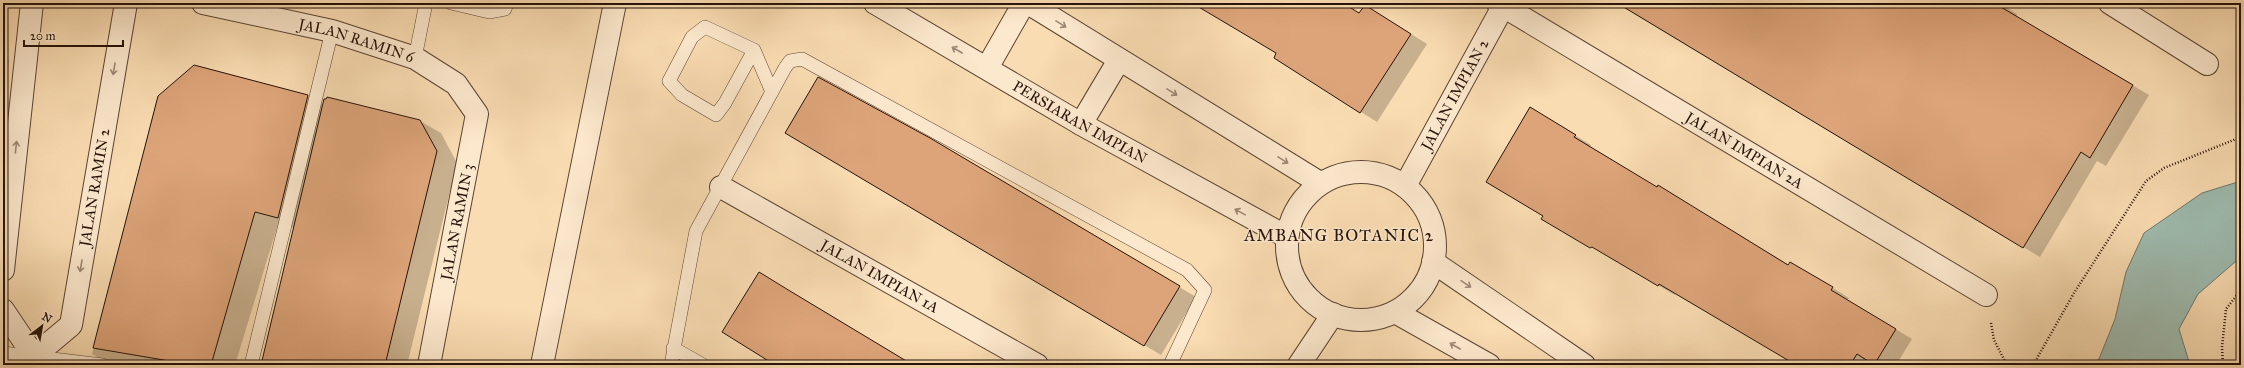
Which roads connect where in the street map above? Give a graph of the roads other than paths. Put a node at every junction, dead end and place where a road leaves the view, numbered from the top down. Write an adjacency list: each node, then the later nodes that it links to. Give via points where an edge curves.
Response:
1 (32, 3): 27 (street, one-way to 1)
2 (126, 3): 34 (street, JALAN RAMIN 2, one-way to 34, via 71,325)
3 (203, 3): 13 (street, JALAN RAMIN 6)
4 (426, 3): 15 (lane)
5 (451, 3): 6 (lane, via 489,12 505,9)
6 (507, 3)
7 (615, 3): 38 (street)
8 (875, 3): 18 (street, PERSIARAN IMPIAN, one-way to 8)
9 (1024, 3): 18 (street)
10 (1028, 3): 16 (street, one-way to 16)
11 (2110, 3): 17 (street)
12 (1502, 4): 23 (street, JALAN IMPIAN 2); 28 (street, JALAN IMPIAN 2A)
13 (332, 31): 15 (street, JALAN RAMIN 6); 36 (lane)
14 (754, 50): 14 (lane, via 705,28 692,38 669,81 682,95 716,115); 20 (lane)
15 (415, 58): 19 (street, JALAN RAMIN 6)
16 (1119, 60): 21 (street); 22 (street, one-way to 22)
17 (2208, 64)
18 (987, 68): 21 (street, PERSIARAN IMPIAN)
19 (456, 84): 37 (street, JALAN RAMIN 3, via 477,114)
20 (772, 92): 24 (lane); 42 (lane, via 790,61 802,59 1187,270 1205,290)
21 (1081, 124): 25 (street, PERSIARAN IMPIAN, one-way to 21)
22 (1320, 183): 23 (street, via 1336,176 1360,172 1389,178); 25 (street, via 1298,206)
23 (1405, 186): 26 (street, via 1420,201 1430,220 1435,241)
24 (721, 187): 32 (lane, via 696,231); 41 (street, JALAN IMPIAN 1A)
25 (1287, 237): 31 (street, via 1287,256 1292,275 1302,291 1316,305)
26 (1433, 262): 30 (street, via 1426,282 1412,299); 45 (street, one-way to 45)
27 (3, 270)
28 (1986, 295)
29 (3, 310): 34 (street)
30 (1395, 312): 31 (street, via 1375,319 1354,320); 44 (street, one-way to 30)
31 (1332, 314): 43 (street)
32 (673, 348): 39 (lane); 40 (lane)
33 (3, 353): 34 (lane)
34 (33, 361): 35 (lane)
35 (102, 365)
36 (251, 365)
37 (429, 365)
38 (542, 365)
39 (671, 365)
40 (703, 365)
41 (1037, 365)
42 (1170, 365)
43 (1299, 365)
44 (1489, 365)
45 (1584, 365)

